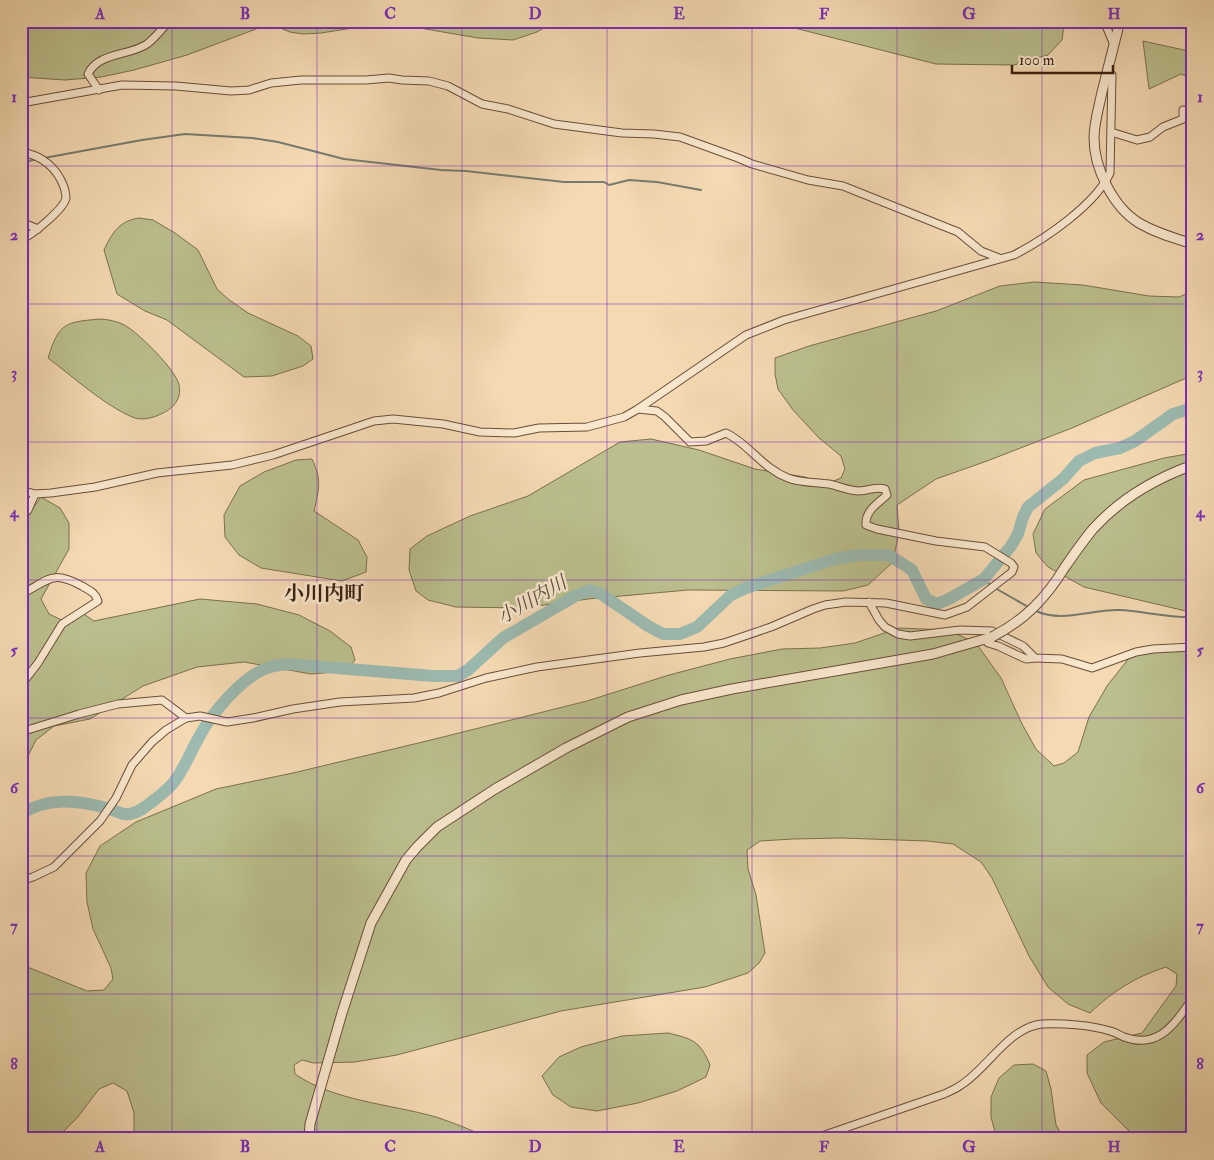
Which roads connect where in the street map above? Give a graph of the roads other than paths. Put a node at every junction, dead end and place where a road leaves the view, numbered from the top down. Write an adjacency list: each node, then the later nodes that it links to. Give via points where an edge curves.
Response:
1 (169, 21): 6 (street, via 146,45 91,67 88,74)
2 (1104, 21): 4 (street)
3 (1120, 21): 4 (street)
4 (1114, 45): 5 (street)
5 (1107, 73): 9 (street, via 1112,74); 11 (street, via 1094,138)
6 (99, 90): 7 (street); 16 (street, via 122,85 231,91 302,80 389,78 430,81 448,86 482,104 554,124 680,137 752,164 843,186 958,232 980,251)
7 (21, 103)
8 (1183, 110): 9 (street, via 1183,119 1163,127 1150,137 1137,140)
9 (1111, 132): 11 (street, via 1110,174)
10 (21, 152): 13 (street, via 52,165 66,196 64,204)
11 (1105, 184): 15 (street, via 1115,200 1137,222 1159,234); 16 (street, via 1081,210 1028,248)
12 (21, 222): 13 (street)
13 (38, 229): 14 (street)
14 (21, 240)
15 (1193, 244)
16 (999, 258): 17 (street, via 784,320 746,335)
17 (638, 409): 20 (street, via 624,417 587,427 539,428 514,433 480,432 394,419 374,420 232,466 157,473 95,487); 23 (street, via 658,411 690,442 706,441 726,433 737,438 771,470 788,478 859,491 878,487 885,489 887,495 867,514 866,525 936,541 986,547 1014,567 983,596 967,607 945,615)
18 (1193, 465): 24 (street, bridge, via 1163,476 1124,499 1092,530 1054,586 1027,615)
19 (21, 490): 20 (street)
20 (35, 494): 21 (street)
21 (21, 518)
22 (21, 594): 27 (street, via 55,577 70,580 95,593 98,601 62,624)
23 (870, 602): 26 (street, via 885,627 898,634 992,631 1023,646); 28 (street, via 825,605 724,643 537,668 414,698 340,702 228,722 200,716)
24 (989, 638): 26 (street, via 988,643 1026,659); 32 (street, via 933,654 681,700 628,717 495,790 437,827 406,860 371,923 310,1124)
25 (1193, 648): 26 (street, via 1145,650 1092,668 1062,659)
26 (1035, 658)
27 (21, 686)
28 (186, 718): 29 (street, via 162,700 118,704); 30 (street, via 152,742 132,765 100,821 54,866)
29 (21, 732)
30 (21, 881)
31 (1193, 998): 33 (street, via 1172,1027 1160,1036 1146,1040 1082,1026 1040,1024 1024,1029 962,1085)
32 (309, 1139)
33 (813, 1139)

